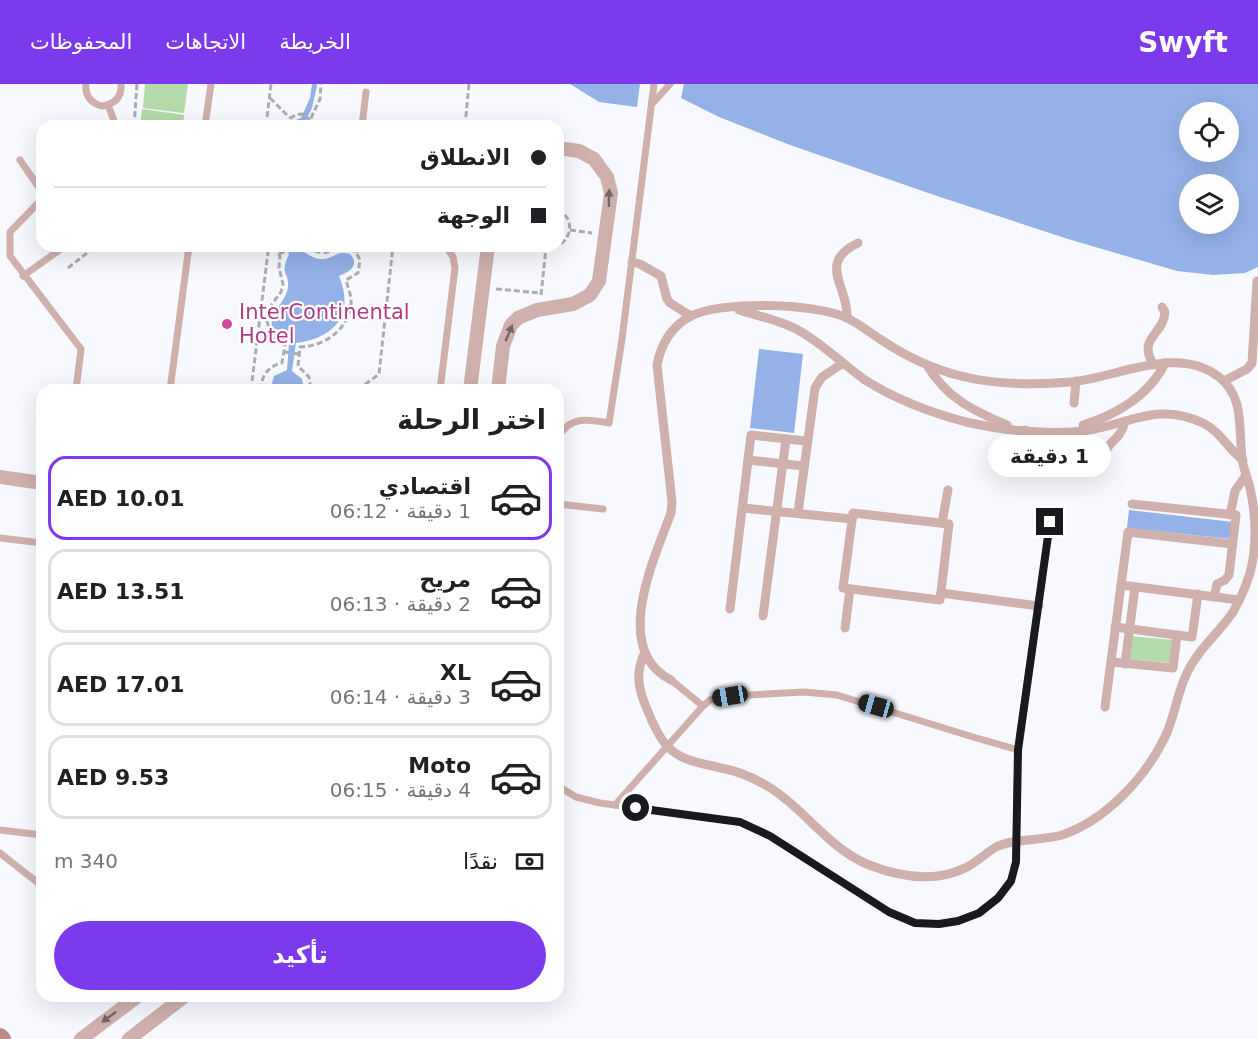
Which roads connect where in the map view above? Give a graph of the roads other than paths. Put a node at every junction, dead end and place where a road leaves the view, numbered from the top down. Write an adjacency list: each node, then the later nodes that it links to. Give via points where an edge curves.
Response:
1 (86, 84): 7 (lane, via 91,101)
2 (121, 84): 7 (lane, via 119,97)
3 (211, 84): 10 (lane)
4 (654, 84): 8 (lane)
5 (670, 84): 8 (lane)
6 (366, 92): 11 (lane)
7 (108, 105): 9 (lane)
8 (651, 105): 21 (lane)
9 (114, 120)
10 (206, 120)
11 (363, 120)
12 (564, 149): 38 (street, one-way to 12, via 503,346 511,326 525,315 573,304 590,295 599,281 611,194 607,177 594,159)
13 (20, 160): 14 (lane)
14 (36, 183)
15 (36, 205): 22 (lane, via 10,232 10,256)
16 (858, 243): 27 (street, via 844,252 836,266)
17 (57, 252): 22 (lane)
18 (188, 252): 35 (lane)
19 (450, 252): 36 (lane, via 455,268)
20 (487, 252): 37 (street)
21 (632, 262): 26 (street, via 661,276 670,303); 42 (lane, via 609,423 573,422)
22 (23, 276): 34 (lane, via 81,349)
23 (1257, 281): 33 (street, via 1252,363)
24 (1162, 307): 31 (street, via 1162,326 1149,342 1148,353)
25 (731, 308): 26 (street); 27 (street, via 804,307); 28 (street, via 802,332)
26 (691, 316): 86 (street, via 669,334 657,365 672,502 644,594 640,635)
27 (847, 318): 30 (street)
28 (843, 363): 43 (street, via 867,381 908,402 966,422); 46 (street, via 822,377 815,388)
29 (1165, 363): 31 (street); 33 (street, via 1199,366); 40 (street, via 1153,382)
30 (927, 365): 32 (street, via 1004,383); 43 (street, via 953,398 982,415)
31 (1154, 365): 32 (street)
32 (1076, 381): 39 (street)
33 (1224, 381): 50 (street, via 1240,412)
34 (77, 384)
35 (171, 384)
36 (441, 384)
37 (471, 384)
38 (499, 384)
39 (1074, 403)
40 (1125, 407): 41 (street); 44 (street)
41 (1126, 421): 44 (street); 48 (street, via 1122,434); 50 (street, via 1159,413 1190,418 1217,433)
42 (564, 428)
43 (1022, 430): 44 (street); 47 (street)
44 (1069, 431)
45 (786, 439): 46 (street); 49 (street, via 751,435); 51 (street)
46 (806, 441): 52 (street)
47 (1024, 444)
48 (1106, 452)
49 (748, 460): 51 (street); 59 (street)
50 (1242, 460): 53 (street)
51 (783, 464): 52 (street); 61 (street)
52 (803, 466): 62 (street)
53 (1246, 475): 63 (street, via 1235,491); 76 (street, via 1254,510 1254,541 1250,571)
54 (0, 477): 55 (street)
55 (36, 482)
56 (948, 490): 66 (street)
57 (1132, 504): 63 (street)
58 (564, 505): 60 (lane)
59 (742, 507): 61 (street); 80 (street)
60 (603, 509)
61 (777, 511): 62 (street); 81 (street)
62 (798, 513): 64 (street)
63 (1230, 515): 69 (street, via 1236,515)
64 (852, 519): 66 (street, via 853,513); 72 (street, via 843,588)
65 (1050, 522): 77 (lane)
66 (942, 523): 73 (street, via 949,524)
67 (0, 538): 68 (lane)
68 (36, 542)
69 (1232, 544): 70 (street, via 1128,532); 75 (street, via 1229,575 1217,584)
70 (1121, 585): 71 (street); 78 (street)
71 (1135, 587): 74 (street); 79 (street)
72 (850, 589): 73 (street, via 940,600); 83 (street)
73 (941, 593): 77 (street)
74 (1198, 594): 75 (street); 85 (street, via 1192,636)
75 (1214, 597): 76 (street)
76 (1239, 600): 98 (street, via 1194,659 1165,737 1135,783 1074,830)
77 (1039, 606): 93 (lane)
78 (1118, 606): 79 (street); 82 (street)
79 (1132, 608): 84 (street)
80 (730, 609)
81 (763, 616)
82 (1115, 627): 84 (street); 87 (street)
83 (845, 628)
84 (1129, 629): 85 (street); 88 (street)
85 (1177, 635): 88 (street, via 1173,668)
86 (645, 652): 89 (street, via 650,666); 92 (street, via 639,663 638,683 660,738)
87 (1112, 662): 88 (street); 91 (street)
88 (1125, 663)
89 (671, 681): 90 (lane)
90 (703, 706): 92 (lane); 93 (lane, via 710,700 730,696 804,692 837,695)
91 (1105, 707)
92 (668, 746): 95 (lane); 98 (street, via 688,760 735,771 765,785 800,810 845,852 886,871 919,877 948,874 998,846)
93 (1018, 750): 98 (lane)
94 (564, 790): 95 (lane, via 576,797)
95 (615, 805): 98 (lane, via 740,822 770,836 889,912 915,923 958,921 979,913 998,898 1011,881)
96 (0, 830): 97 (lane)
97 (36, 834)
98 (1017, 842)
99 (0, 853): 100 (lane)
100 (36, 881)
101 (130, 1002): 103 (street, one-way to 103)
102 (177, 1002): 104 (street)
103 (81, 1039)
104 (129, 1039)

